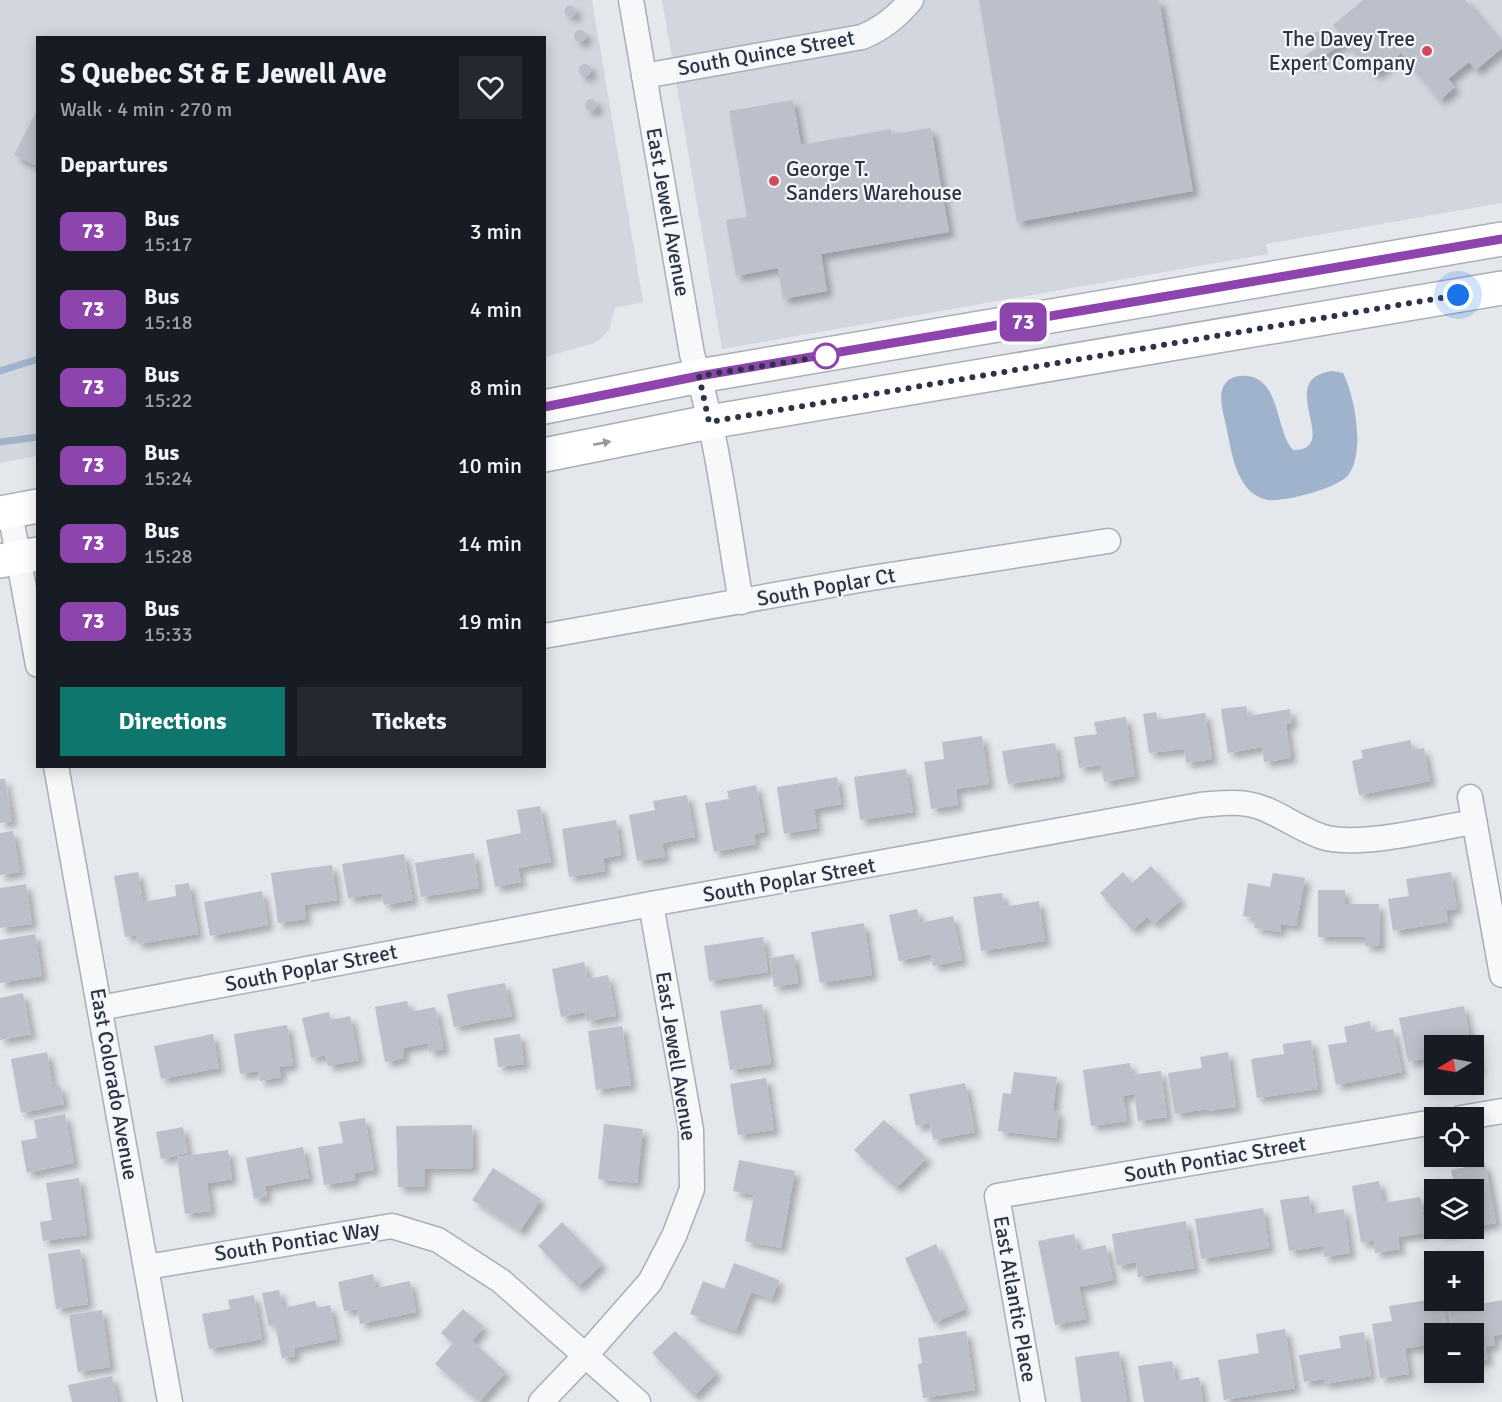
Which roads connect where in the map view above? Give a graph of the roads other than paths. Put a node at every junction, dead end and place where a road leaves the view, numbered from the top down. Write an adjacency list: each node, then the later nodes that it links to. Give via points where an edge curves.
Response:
1 (631, 0): 3 (street, East Jewell Avenue)
2 (911, 0): 3 (street, South Quince Street, via 887,25 862,37)
3 (644, 76): 6 (street, East Jewell Avenue)
4 (1502, 239): 6 (main road)
5 (1502, 288): 8 (main road)
6 (699, 376): 7 (main road); 8 (street, East Jewell Avenue)
7 (546, 407)
8 (709, 422): 9 (main road, one-way to 8); 13 (street, East Jewell Avenue)
9 (546, 454)
10 (16, 511): 12 (street)
11 (1108, 541): 13 (street, South Poplar Ct)
12 (18, 558): 15 (street)
13 (741, 602): 14 (street, South Poplar Ct)
14 (546, 636)
15 (36, 654)
16 (56, 768): 21 (street, East Colorado Avenue)
17 (1470, 797): 18 (street)
18 (1474, 822): 19 (street, South Poplar Street, via 1379,838 1340,840 1323,837 1260,807 1226,803); 20 (street)
19 (651, 904): 21 (street, South Poplar Street); 27 (street, East Jewell Avenue, via 692,1130 692,1190 650,1282)
20 (1502, 975)
21 (100, 1008): 26 (street, East Colorado Avenue)
22 (1502, 1111): 23 (street)
23 (1484, 1114)
24 (1424, 1124): 25 (street, South Pontiac Street)
25 (997, 1196): 31 (street, East Atlantic Place)
26 (147, 1267): 27 (street, South Pontiac Way, via 392,1226 438,1240 501,1281); 28 (street, East Colorado Avenue)
27 (585, 1356): 29 (street, East Jewell Avenue); 30 (street)
28 (170, 1402)
29 (541, 1402)
30 (638, 1402)
31 (1033, 1402)

